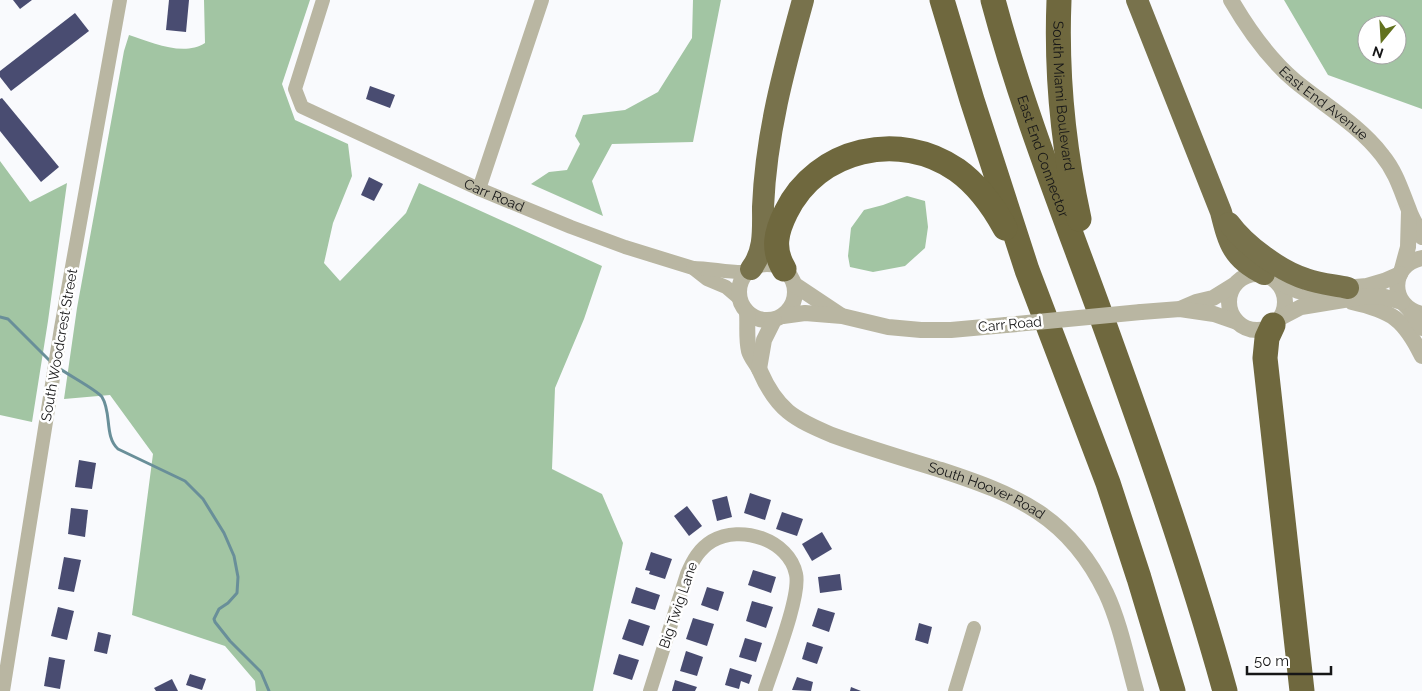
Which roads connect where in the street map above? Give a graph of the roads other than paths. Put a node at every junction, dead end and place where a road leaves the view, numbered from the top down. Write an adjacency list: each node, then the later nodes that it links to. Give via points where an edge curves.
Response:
1 (120, 0): 35 (street, South Woodcrest Street, via 52,384)
2 (323, 0): 10 (street, Carr Road, via 294,89 302,106)
3 (542, 0): 10 (street)
4 (803, 0): 16 (highway, via 773,117 761,249 758,260)
5 (942, 0): 17 (highway)
6 (993, 0): 25 (highway, East End Connector, via 1025,109)
7 (1059, 0): 25 (highway, South Miami Boulevard, via 1058,61 1063,129)
8 (1137, 0): 12 (highway)
9 (1232, 0): 11 (street, East End Avenue, via 1266,53 1363,134 1383,155 1399,182)
10 (479, 189): 15 (street, Carr Road, via 598,238)
11 (1409, 211): 13 (street, East End Avenue); 18 (street, East End Avenue, via 1408,247)
12 (1221, 212): 20 (highway, via 1227,238 1234,251 1243,262); 22 (highway, via 1252,248 1289,272)
13 (1422, 237)
14 (1422, 258): 18 (street, via 1410,262)
15 (693, 268): 16 (street, Carr Road, via 729,272); 23 (street, Carr Road, via 707,279 726,287)
16 (749, 270): 19 (street, via 770,264); 23 (street, via 740,285)
17 (1027, 270): 19 (highway, via 997,215 970,180 932,157 890,148 861,151 833,162 798,191 783,217 776,239 777,256); 40 (highway, via 1108,483)
18 (1401, 271): 22 (street); 24 (street, East End Avenue, via 1397,288)
19 (789, 277): 27 (street, Carr Road); 28 (street, via 795,300)
20 (1271, 278): 21 (street, via 1250,274); 22 (street, via 1292,289); 30 (street, via 1283,290 1285,299)
21 (1234, 285): 26 (street, Carr Road, via 1213,298); 29 (street, via 1228,304)
22 (1347, 294): 24 (street, via 1385,297); 30 (street, via 1301,307); 32 (street, via 1393,316 1412,336)
23 (743, 306): 28 (street, via 760,320); 33 (street, South Hoover Road, via 750,353)
24 (1411, 308): 31 (street)
25 (1098, 309): 41 (highway, via 1184,555)
26 (1180, 309): 27 (street, Carr Road, bridge, via 951,330 881,326); 29 (street, Carr Road, via 1214,314)
27 (842, 316): 28 (street, Carr Road, via 805,313)
28 (779, 318): 33 (street, via 766,334)
29 (1237, 322): 30 (street, via 1254,330)
30 (1277, 322): 42 (highway, via 1267,338 1265,358)
31 (1422, 328)
32 (1422, 356)
33 (759, 369): 39 (street, South Hoover Road, via 775,399 802,421 854,442 996,489 1036,510 1059,528 1079,550 1106,592)
34 (974, 628): 38 (street)
35 (3, 691)
36 (650, 691): 37 (street, Big Twig Lane, via 695,556 712,541 729,535 753,535 773,543 791,559 797,575 796,597)
37 (765, 691)
38 (955, 691)
39 (1136, 691)
40 (1173, 691)
41 (1225, 691)
42 (1302, 691)

